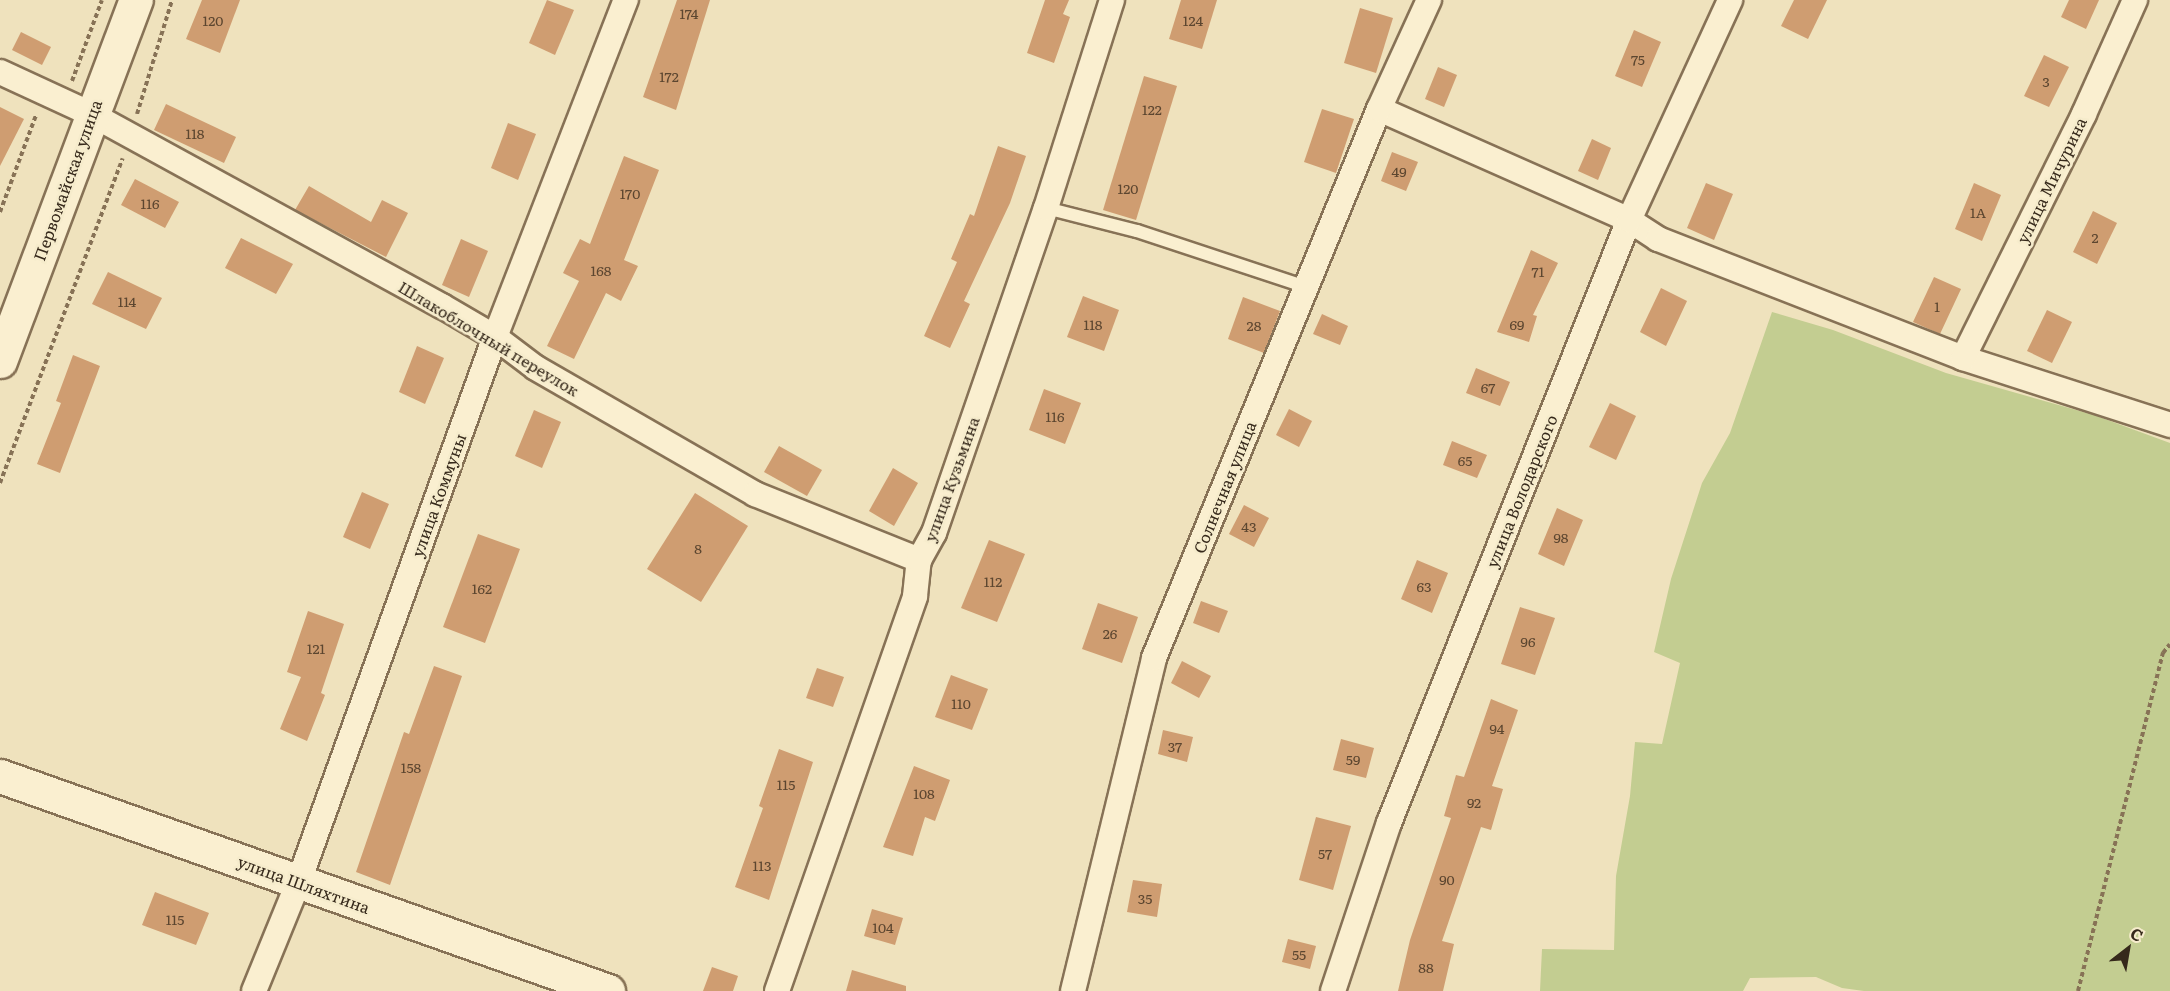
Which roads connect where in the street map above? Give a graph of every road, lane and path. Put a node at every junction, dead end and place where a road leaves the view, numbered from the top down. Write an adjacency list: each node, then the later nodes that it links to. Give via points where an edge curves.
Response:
1 (136, 0): 10 (main road, Первомайская улица)
2 (172, 0): 11 (path)
3 (626, 0): 15 (street, улица Коммуны)
4 (1112, 0): 12 (street, улица Кузьмина)
5 (1429, 0): 9 (street, Солнечная улица)
6 (1730, 0): 13 (street, улица Володарского)
7 (2135, 0): 16 (street, улица Мичурина, via 2084,114)
8 (0, 72): 10 (street, Шлакоблочный переулок)
9 (1379, 110): 13 (street); 14 (street, Солнечная улица)
10 (91, 114): 11 (street, Шлакоблочный переулок); 17 (main road, Первомайская улица)
11 (131, 136): 15 (street, Шлакоблочный переулок); 19 (path)
12 (1046, 208): 14 (lane, via 1137,231); 20 (street, улица Кузьмина, via 934,533)
13 (1629, 220): 16 (street, via 1658,239); 28 (street, улица Володарского, via 1389,823)
14 (1306, 287): 27 (street, Солнечная улица, via 1154,658)
15 (495, 337): 20 (street, Шлакоблочный переулок, via 536,368 755,494); 23 (street, улица Коммуны)
16 (1963, 358): 18 (street)
17 (0, 361)
18 (2170, 425)
19 (0, 483)
20 (919, 560): 26 (street, улица Кузьмина, via 915,596)
21 (2170, 644): 29 (path, via 2163,653)
22 (0, 776): 23 (main road, улица Шляхтина)
23 (299, 881): 24 (street, улица Коммуны); 25 (main road, улица Шляхтина)
24 (254, 991)
25 (608, 991)
26 (777, 991)
27 (1073, 991)
28 (1333, 991)
29 (2078, 991)

